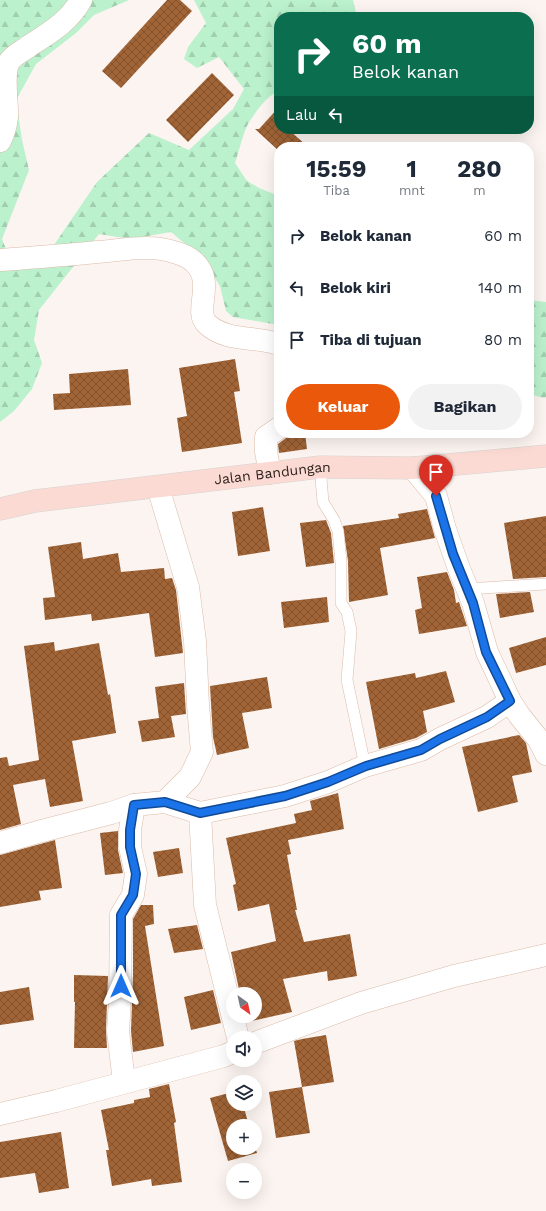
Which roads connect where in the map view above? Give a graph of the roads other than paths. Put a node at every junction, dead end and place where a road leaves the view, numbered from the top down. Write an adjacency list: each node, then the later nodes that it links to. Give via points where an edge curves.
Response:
1 (81, 0): 2 (street, via 76,10 62,24 9,62 6,81 7,116)
2 (0, 141)
3 (0, 260): 4 (street, via 149,248 177,253 195,262 201,270 205,294 203,320 211,328 236,337)
4 (274, 343)
5 (274, 431): 9 (street, via 266,437)
6 (546, 456): 8 (main road, Jalan Bandungan)
7 (320, 467): 8 (main road, Jalan Bandungan); 9 (main road, Jalan Bandungan); 17 (lane, via 323,502 338,531 341,603 347,612 351,631 347,680)
8 (413, 468): 13 (street, via 436,496 445,529)
9 (270, 473): 10 (main road, Jalan Bandungan)
10 (158, 487): 11 (main road, Jalan Bandungan, via 35,501); 18 (street, via 188,587 195,641 202,752 190,777)
11 (0, 509)
12 (546, 584): 13 (lane)
13 (468, 589): 14 (street, via 486,652)
14 (510, 701): 15 (street, via 519,715); 17 (street, via 487,717 421,750)
15 (538, 726): 16 (street, via 539,740)
16 (546, 754)
17 (366, 766): 20 (street, via 285,796)
18 (165, 802): 19 (street); 20 (street)
19 (134, 805): 21 (street); 26 (street, via 130,847 136,874 133,895 121,915 118,1031)
20 (200, 813): 23 (street, via 205,905)
21 (0, 843)
22 (546, 955): 24 (street, via 454,976 361,1003)
23 (236, 1031)
24 (262, 1040)
25 (226, 1054): 26 (street)
26 (124, 1082): 27 (street)
27 (0, 1114)

